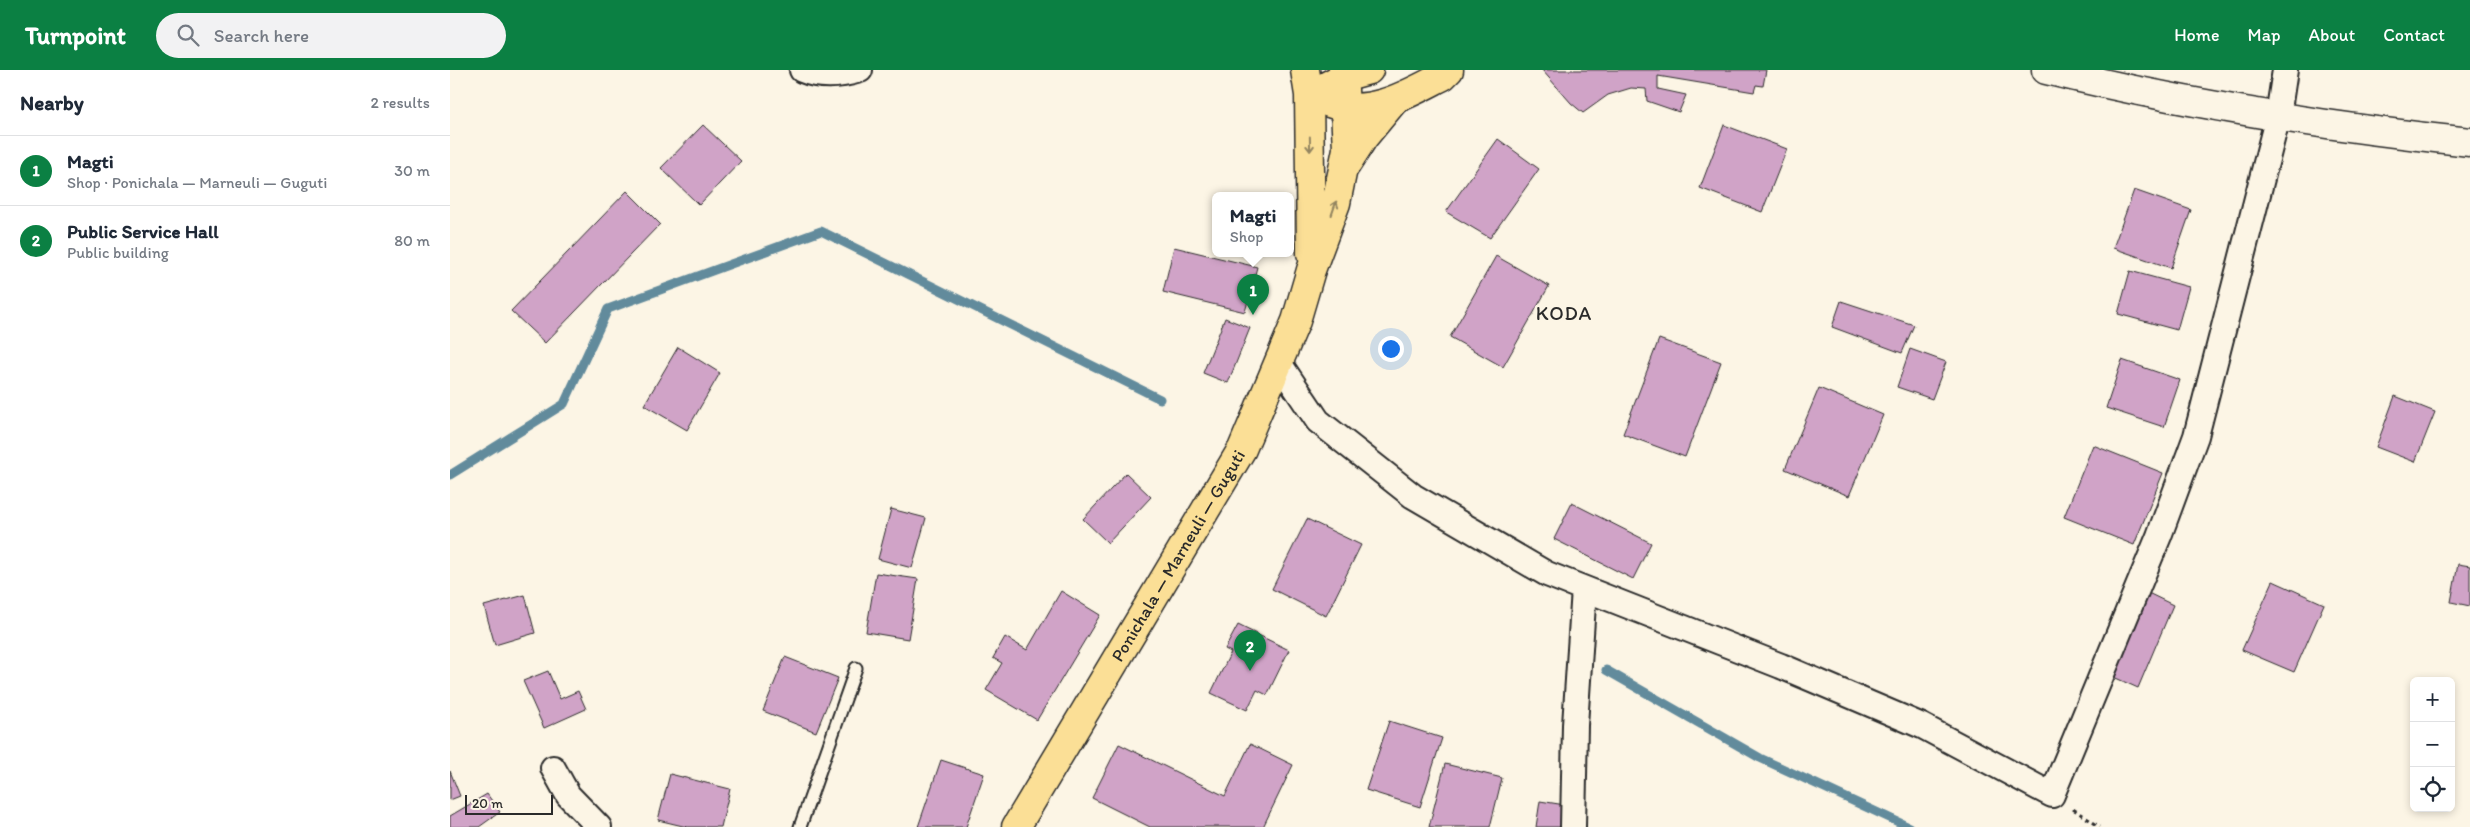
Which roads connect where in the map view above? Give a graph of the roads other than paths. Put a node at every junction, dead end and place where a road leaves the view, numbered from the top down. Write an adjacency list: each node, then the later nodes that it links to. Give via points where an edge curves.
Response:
1 (802, 70): 2 (street, via 816,76)
2 (860, 70)
3 (1449, 70): 8 (highway)
4 (2046, 70): 10 (street)
5 (2285, 70): 10 (street)
6 (1351, 72): 7 (highway); 9 (highway, Ponichala — Marneuli — Guguti)
7 (1307, 83): 9 (highway); 13 (highway, Ponichala — Marneuli — Guguti, one-way to 13)
8 (1393, 102): 9 (highway); 12 (highway, via 1364,136)
9 (1345, 109): 12 (highway, Ponichala — Marneuli — Guguti)
10 (2278, 116): 11 (street); 15 (street, via 2196,436 2160,536 2052,795 1922,726 1781,666)
11 (2470, 142)
12 (1345, 166): 13 (highway, Ponichala — Marneuli — Guguti, one-way to 12, via 1336,204)
13 (1311, 270): 14 (highway, Ponichala — Marneuli — Guguti, via 1296,322)
14 (1279, 363): 15 (street, via 1318,421 1413,496 1546,574); 20 (highway, Ponichala — Marneuli — Guguti, via 1242,449)
15 (1584, 589): 21 (street)
16 (856, 668): 19 (lane)
17 (553, 768): 18 (street, via 568,795)
18 (599, 827)
19 (800, 827)
20 (1016, 827)
21 (1573, 827)

